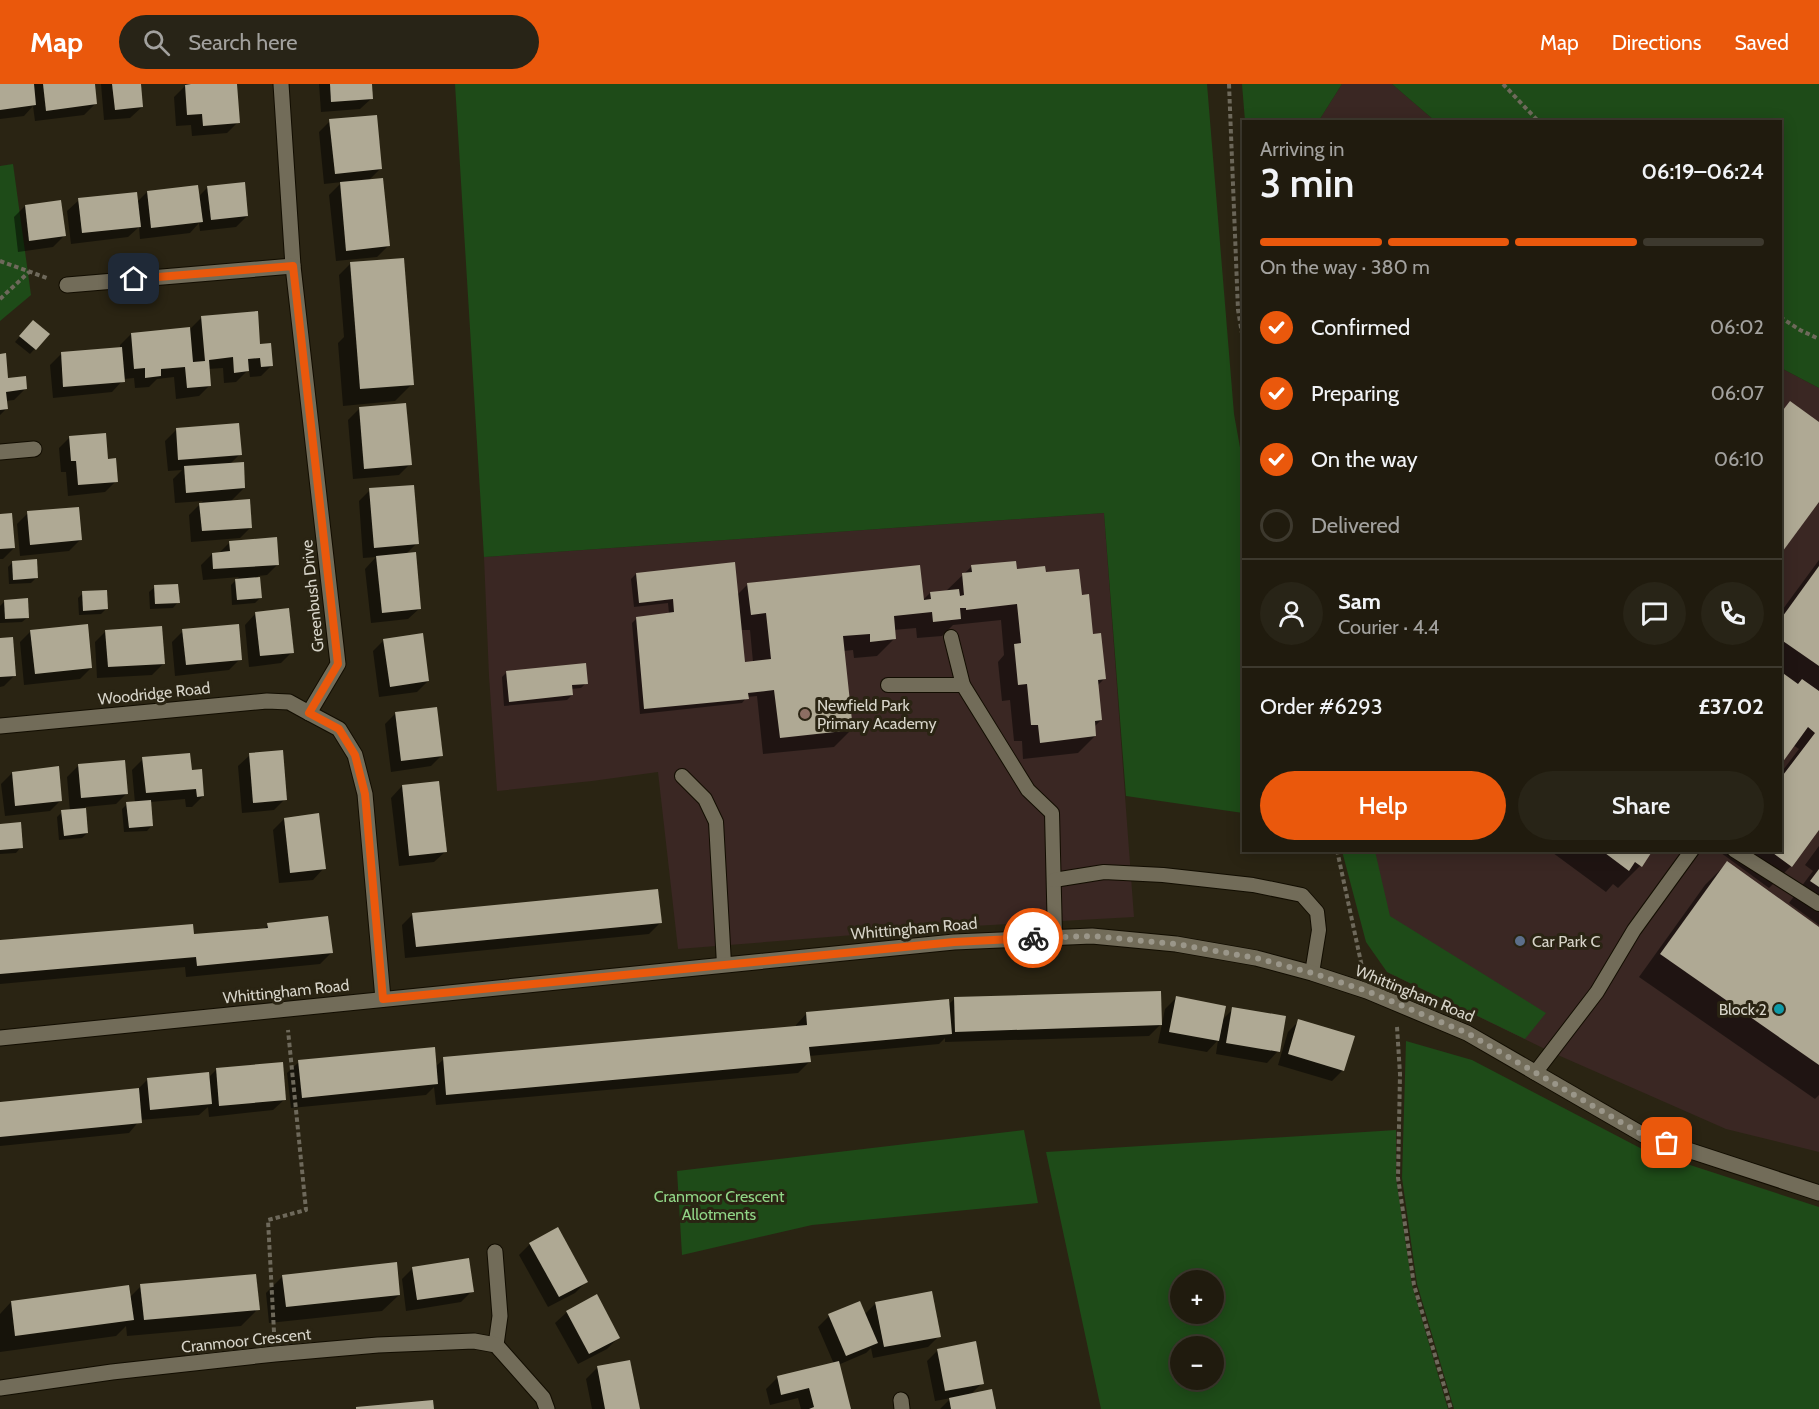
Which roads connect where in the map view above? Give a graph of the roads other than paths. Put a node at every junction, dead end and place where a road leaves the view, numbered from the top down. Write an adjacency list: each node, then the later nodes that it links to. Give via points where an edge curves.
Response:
1 (281, 84): 2 (street, Greenbush Drive)
2 (293, 266): 3 (street); 9 (street, Greenbush Drive, via 338,664)
3 (67, 285)
4 (34, 449): 5 (street)
5 (0, 452)
6 (951, 637): 8 (lane)
7 (888, 685): 8 (lane)
8 (963, 685): 14 (lane, via 1028,790 1052,813)
9 (309, 713): 10 (street, Woodridge Road, via 289,702 267,700); 19 (street, via 339,729 355,755 365,794)
10 (0, 726)
11 (682, 776): 17 (lane, via 705,799 716,822)
12 (1691, 852): 21 (lane, via 1634,930 1597,992)
13 (1737, 852): 15 (lane)
14 (1054, 880): 16 (lane); 18 (lane, via 1104,872 1163,875 1302,895 1317,912 1319,930)
15 (1819, 904)
16 (1055, 937): 17 (street, Whittingham Road, via 954,942); 18 (street, Whittingham Road, via 1092,936 1176,944)
17 (724, 964): 19 (street, Whittingham Road)
18 (1312, 973): 21 (street, Whittingham Road, via 1367,991 1467,1033)
19 (383, 999): 20 (street, Whittingham Road)
20 (0, 1038)
21 (1535, 1073): 22 (street, Whittingham Road, via 1645,1136)
22 (1819, 1192)
23 (495, 1252): 24 (street, via 500,1316)
24 (496, 1345): 25 (street, Cranmoor Crescent, via 474,1341 378,1345 112,1372); 26 (street, via 543,1398)
25 (0, 1388)
26 (547, 1409)

